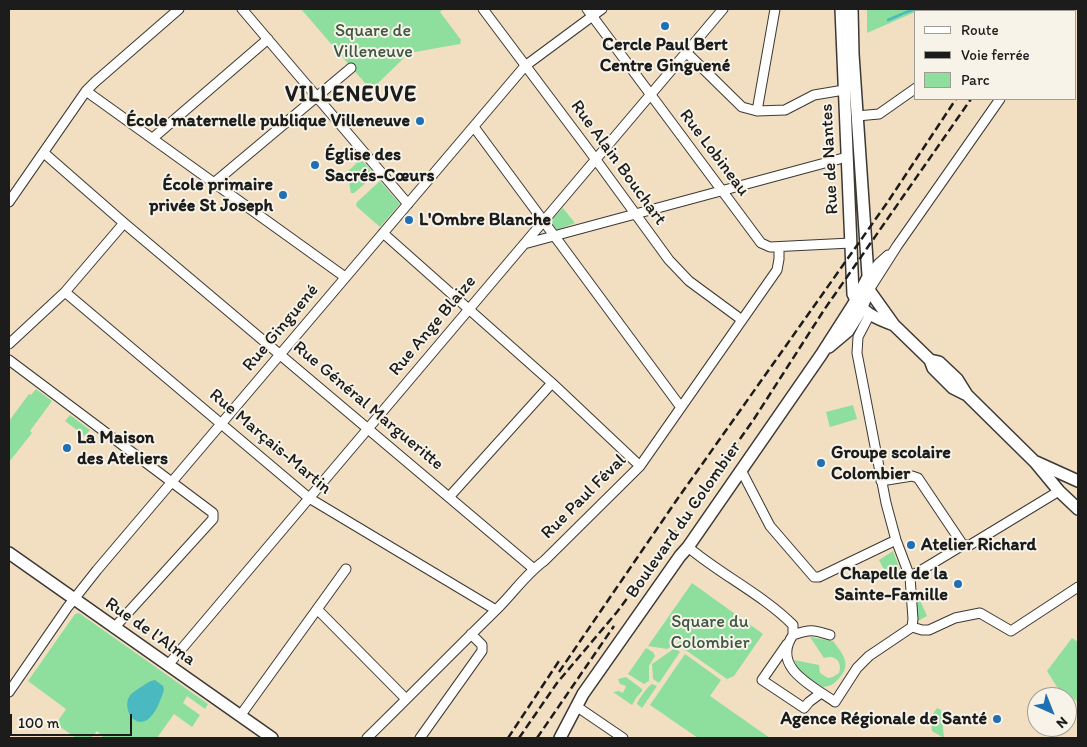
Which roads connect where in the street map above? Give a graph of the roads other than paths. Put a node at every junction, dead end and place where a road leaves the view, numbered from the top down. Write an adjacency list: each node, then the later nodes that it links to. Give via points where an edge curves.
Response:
1 (179, 9): 16 (street)
2 (242, 9): 10 (street)
3 (483, 9): 12 (street, Rue Alain Bouchart)
4 (602, 9): 9 (street, Rue Ginguené)
5 (722, 9): 11 (street, Rue Ange Blaize)
6 (775, 9): 20 (street)
7 (852, 9): 21 (main road, Rue de Nantes)
8 (840, 11): 15 (main road, Rue de Nantes)
9 (590, 12): 12 (street, Rue Ginguené); 17 (street, Rue Lobineau)
10 (268, 39): 18 (street); 23 (street)
11 (686, 52): 17 (street, Rue Ange Blaize); 20 (street, via 737,103)
12 (525, 66): 22 (street, Rue Ginguené); 26 (street, Rue Alain Bouchart)
13 (351, 68): 18 (street)
14 (914, 89): 21 (street, via 879,114)
15 (844, 90): 20 (street, via 814,94 785,110); 25 (main road, Rue de Nantes)
16 (86, 91): 23 (street); 24 (street)
17 (650, 94): 26 (street, Rue Ange Blaize); 28 (street, Rue Lobineau)
18 (317, 96): 27 (street); 30 (street)
19 (999, 100): 39 (street)
20 (758, 111)
21 (857, 116): 40 (main road, Rue de Nantes)
22 (474, 128): 30 (street, Rue Ginguené); 32 (street)
23 (153, 138): 27 (street)
24 (44, 152): 29 (street); 33 (street, Rue Général Margueritte)
25 (847, 158): 28 (street); 36 (main road, Rue de Nantes)
26 (595, 159): 31 (street, Rue Alain Bouchart); 32 (street, Rue Ange Blaize)
27 (215, 182): 42 (street)
28 (722, 190): 31 (street); 38 (street, Rue Lobineau, via 761,243)
29 (9, 202)
30 (408, 204): 34 (street, Rue Ginguené)
31 (635, 214): 35 (street); 48 (street, Rue Alain Bouchart, via 682,275)
32 (542, 221): 35 (street); 37 (street, Rue Ange Blaize)
33 (124, 223): 45 (street); 53 (street, Rue Général Margueritte)
34 (383, 233): 42 (street, Rue Ginguené); 47 (street)
35 (554, 236): 37 (street); 57 (street)
36 (851, 243): 38 (street, Rue Lobineau); 46 (main road, Rue de Nantes, via 852,290)
37 (524, 244): 47 (street, Rue Ange Blaize)
38 (779, 246): 48 (street, Rue Paul Féval, via 777,270)
39 (897, 246): 41 (street); 44 (street)
40 (866, 253): 41 (street, via 879,257); 43 (main road, Rue de Nantes)
41 (888, 255): 43 (street)
42 (345, 277): 53 (street, Rue Ginguené)
43 (868, 277): 44 (main road, Rue de Nantes); 46 (main road)
44 (869, 290): 46 (main road); 49 (main road)
45 (65, 292): 51 (street); 58 (street, Rue Marçais-Martin)
46 (862, 307): 49 (main road); 50 (main road, Boulevard du Colombier, via 848,331); 52 (street); 54 (main road, Boulevard du Colombier)
47 (469, 309): 56 (street); 59 (street, Rue Ange Blaize)
48 (742, 320): 57 (street, Rue Paul Féval)
49 (894, 325): 60 (main road, via 930,360 939,362 954,376 967,395)
50 (839, 339): 52 (street, via 849,338); 54 (main road, Boulevard du Colombier)
51 (9, 344)
52 (856, 344): 63 (street)
53 (280, 354): 58 (street, Rue Ginguené); 59 (street, Rue Général Margueritte)
54 (821, 355): 62 (main road, Boulevard du Colombier)
55 (9, 360): 65 (street)
56 (552, 383): 61 (street); 67 (street)
57 (680, 406): 61 (street, Rue Paul Féval)
58 (222, 423): 65 (street, Rue Ginguené); 68 (street, Rue Marçais-Martin)
59 (368, 428): 67 (street, Rue Général Margueritte); 68 (street, Rue Ange Blaize)
60 (1035, 462): 64 (main road); 66 (main road)
61 (640, 466): 75 (street, Rue Paul Féval)
62 (741, 470): 70 (street, via 770,526 814,577); 72 (main road, Boulevard du Colombier)
63 (881, 481): 70 (street); 71 (street, via 918,478)
64 (1078, 481)
65 (171, 484): 78 (street, Rue Ginguené); 82 (street, via 179,486 212,514 213,519)
66 (1059, 491): 69 (main road); 71 (street, via 970,545)
67 (450, 496): 75 (street, Rue Général Margueritte)
68 (309, 498): 80 (street, Rue Marçais-Martin); 86 (street, Rue Ange Blaize)
69 (1078, 509)
70 (896, 540): 76 (street)
71 (963, 545): 76 (street)
72 (688, 547): 85 (street, via 778,611 793,625); 90 (main road, Boulevard du Colombier)
73 (9, 553): 78 (main road, Rue de l'Alma)
74 (346, 569): 79 (street)
75 (534, 569): 80 (street, Rue Paul Féval)
76 (910, 578): 81 (street)
77 (1078, 587): 81 (street, via 1011,631 980,614 955,618 929,630)
78 (74, 600): 82 (main road, Rue de l'Alma); 87 (street, Rue Ginguené)
79 (316, 609): 89 (street); 91 (street)
80 (496, 610): 83 (street, Rue Paul Féval)
81 (912, 626): 88 (street, via 869,656 857,668 836,702)
82 (114, 628): 86 (main road, Rue de l'Alma)
83 (472, 634): 89 (street, Rue Paul Féval); 94 (street, via 483,650)
84 (830, 634): 85 (street, via 806,630)
85 (791, 638): 88 (street, via 787,655 792,670); 88 (street, via 762,680 806,705)
86 (168, 665): 91 (main road, Rue de l'Alma)
87 (10, 687)
88 (821, 693)
89 (406, 699): 93 (street, Rue Paul Féval)
90 (576, 706): 95 (main road, Boulevard du Colombier); 96 (main road, Boulevard du Colombier); 97 (street)
91 (240, 716): 92 (main road, Rue de l'Alma)
92 (272, 738)
93 (367, 738)
94 (420, 738)
95 (554, 738)
96 (560, 738)
97 (623, 738)

